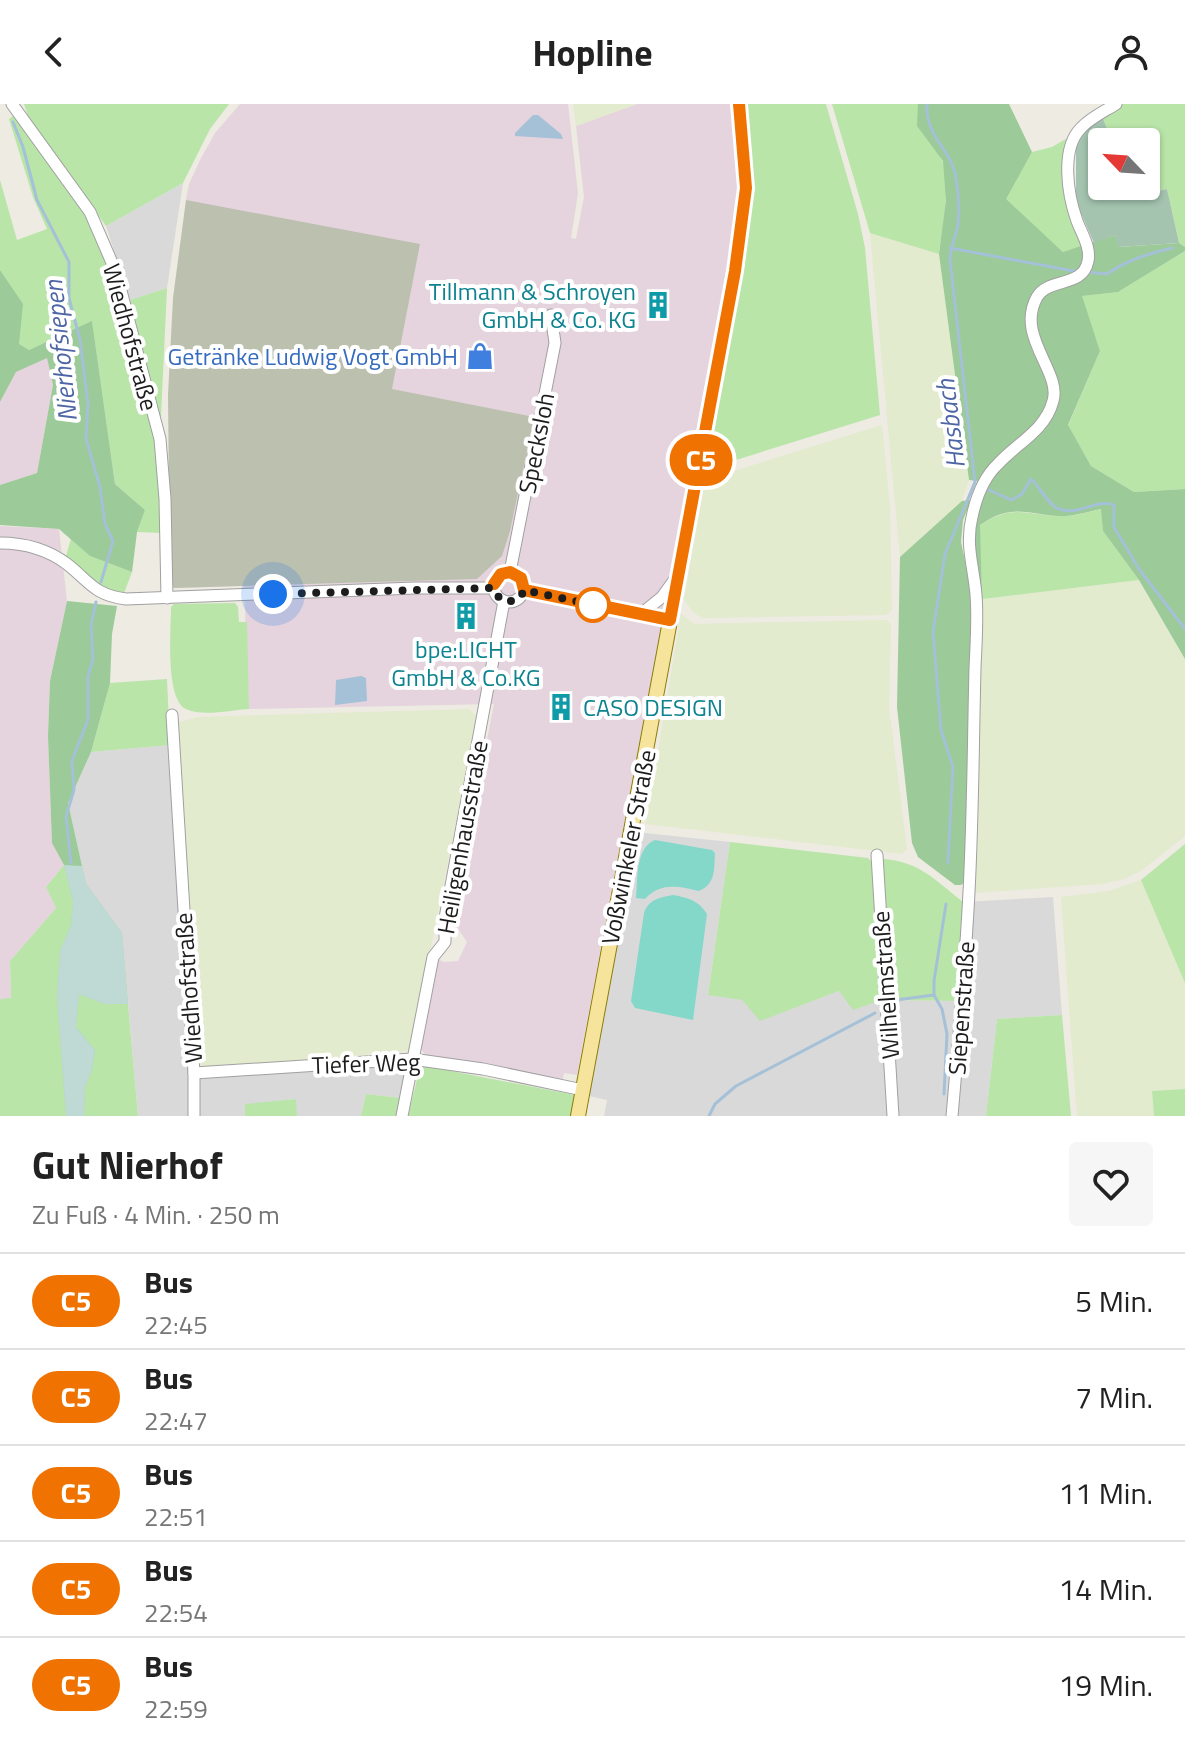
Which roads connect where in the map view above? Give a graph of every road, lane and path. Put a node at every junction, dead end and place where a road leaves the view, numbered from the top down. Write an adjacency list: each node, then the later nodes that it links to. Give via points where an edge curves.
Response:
1 (12, 104): 10 (street, Wiedhofstraße, via 90,212 116,272 160,439)
2 (739, 104): 6 (main road, Voßwinkeler Straße, via 746,188)
3 (1116, 104): 23 (street, Siepenstraße, via 1083,125 1072,146 1070,195 1088,247 1087,268 1076,278 1043,290 1034,304 1034,338 1055,390 1052,405 1041,424 985,480 971,521 968,544 977,606 969,899)
4 (551, 315): 7 (street, Specksloh, via 555,343)
5 (0, 543): 10 (street, via 31,546 55,556 102,593 126,599)
6 (679, 571): 12 (street, via 668,591); 13 (main road, Voßwinkeler Straße)
7 (510, 572): 8 (street, via 498,576); 9 (street, via 521,578)
8 (493, 588): 10 (street); 11 (street)
9 (524, 590): 11 (street, via 516,600); 12 (street)
10 (167, 598)
11 (504, 601): 16 (street, Heiligenhausstraße, via 445,918 445,942 433,957)
12 (641, 614): 13 (street)
13 (670, 620): 18 (main road, Voßwinkeler Straße)
14 (172, 715): 17 (street, Wiedhofstraße)
15 (877, 855): 22 (street, Wilhelmstraße)
16 (412, 1059): 17 (street, Tiefer Weg); 18 (street, Tiefer Weg); 20 (street, Heiligenhausstraße)
17 (194, 1073): 19 (street, Wiedhofstraße)
18 (583, 1090): 21 (main road, Voßwinkeler Straße)
19 (194, 1116)
20 (402, 1116)
21 (578, 1116)
22 (893, 1116)
23 (952, 1116)

